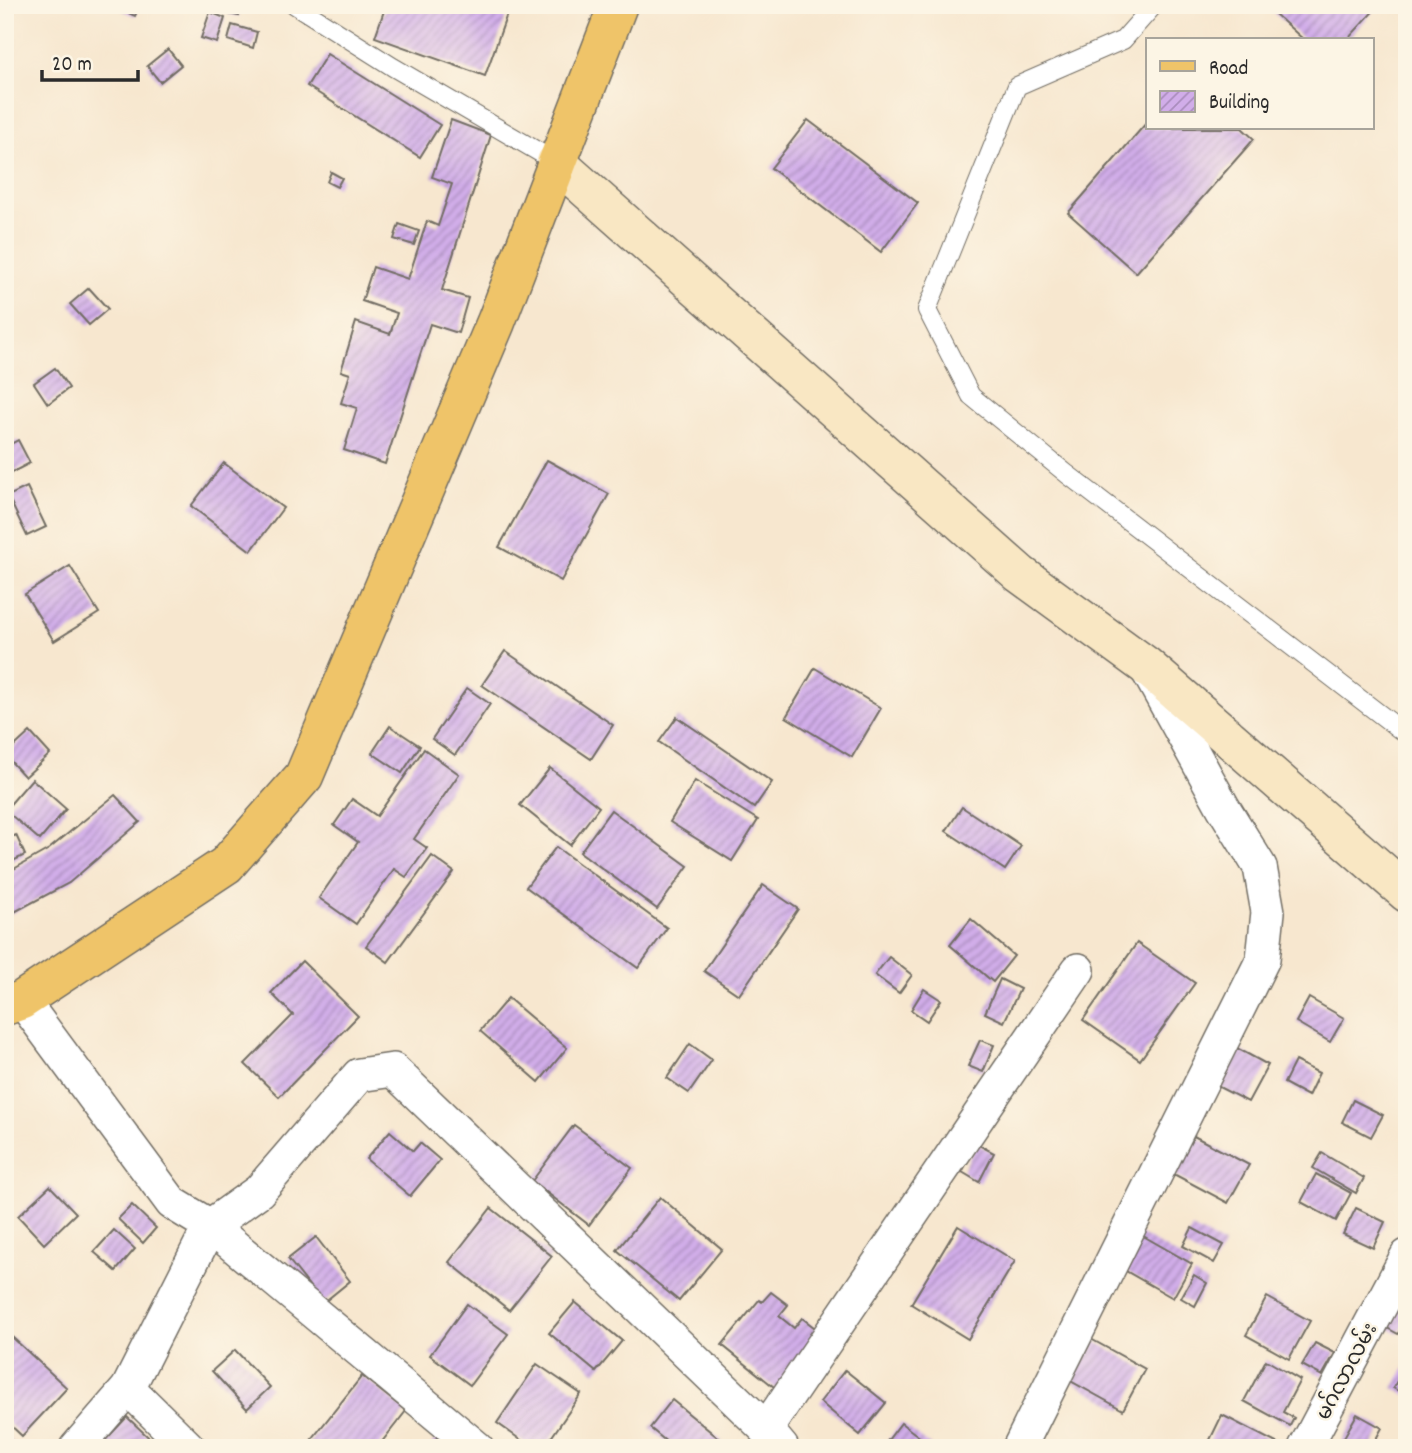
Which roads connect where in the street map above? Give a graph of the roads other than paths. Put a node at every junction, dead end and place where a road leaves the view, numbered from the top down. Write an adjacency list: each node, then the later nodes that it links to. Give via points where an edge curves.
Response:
1 (295, 5): 4 (lane)
2 (618, 5): 4 (main road)
3 (1154, 5): 6 (lane, via 1123,40 1017,86 927,310 971,396)
4 (556, 162): 5 (street, via 1020,574); 9 (main road, via 496,322 304,776 226,865)
5 (1145, 665): 7 (street); 17 (street, via 1260,867 1268,912 1263,959)
6 (1407, 735)
7 (1407, 893)
8 (1078, 970): 13 (street)
9 (14, 1003): 10 (street, via 172,1203)
10 (210, 1226): 12 (street); 13 (street, via 259,1191 359,1075 393,1070); 16 (street)
11 (1407, 1256): 18 (street, မဂ်လာလမ်း)
12 (128, 1388): 14 (street); 15 (street)
13 (774, 1438)
14 (76, 1448)
15 (189, 1448)
16 (477, 1448)
17 (1019, 1448)
18 (1305, 1448)

